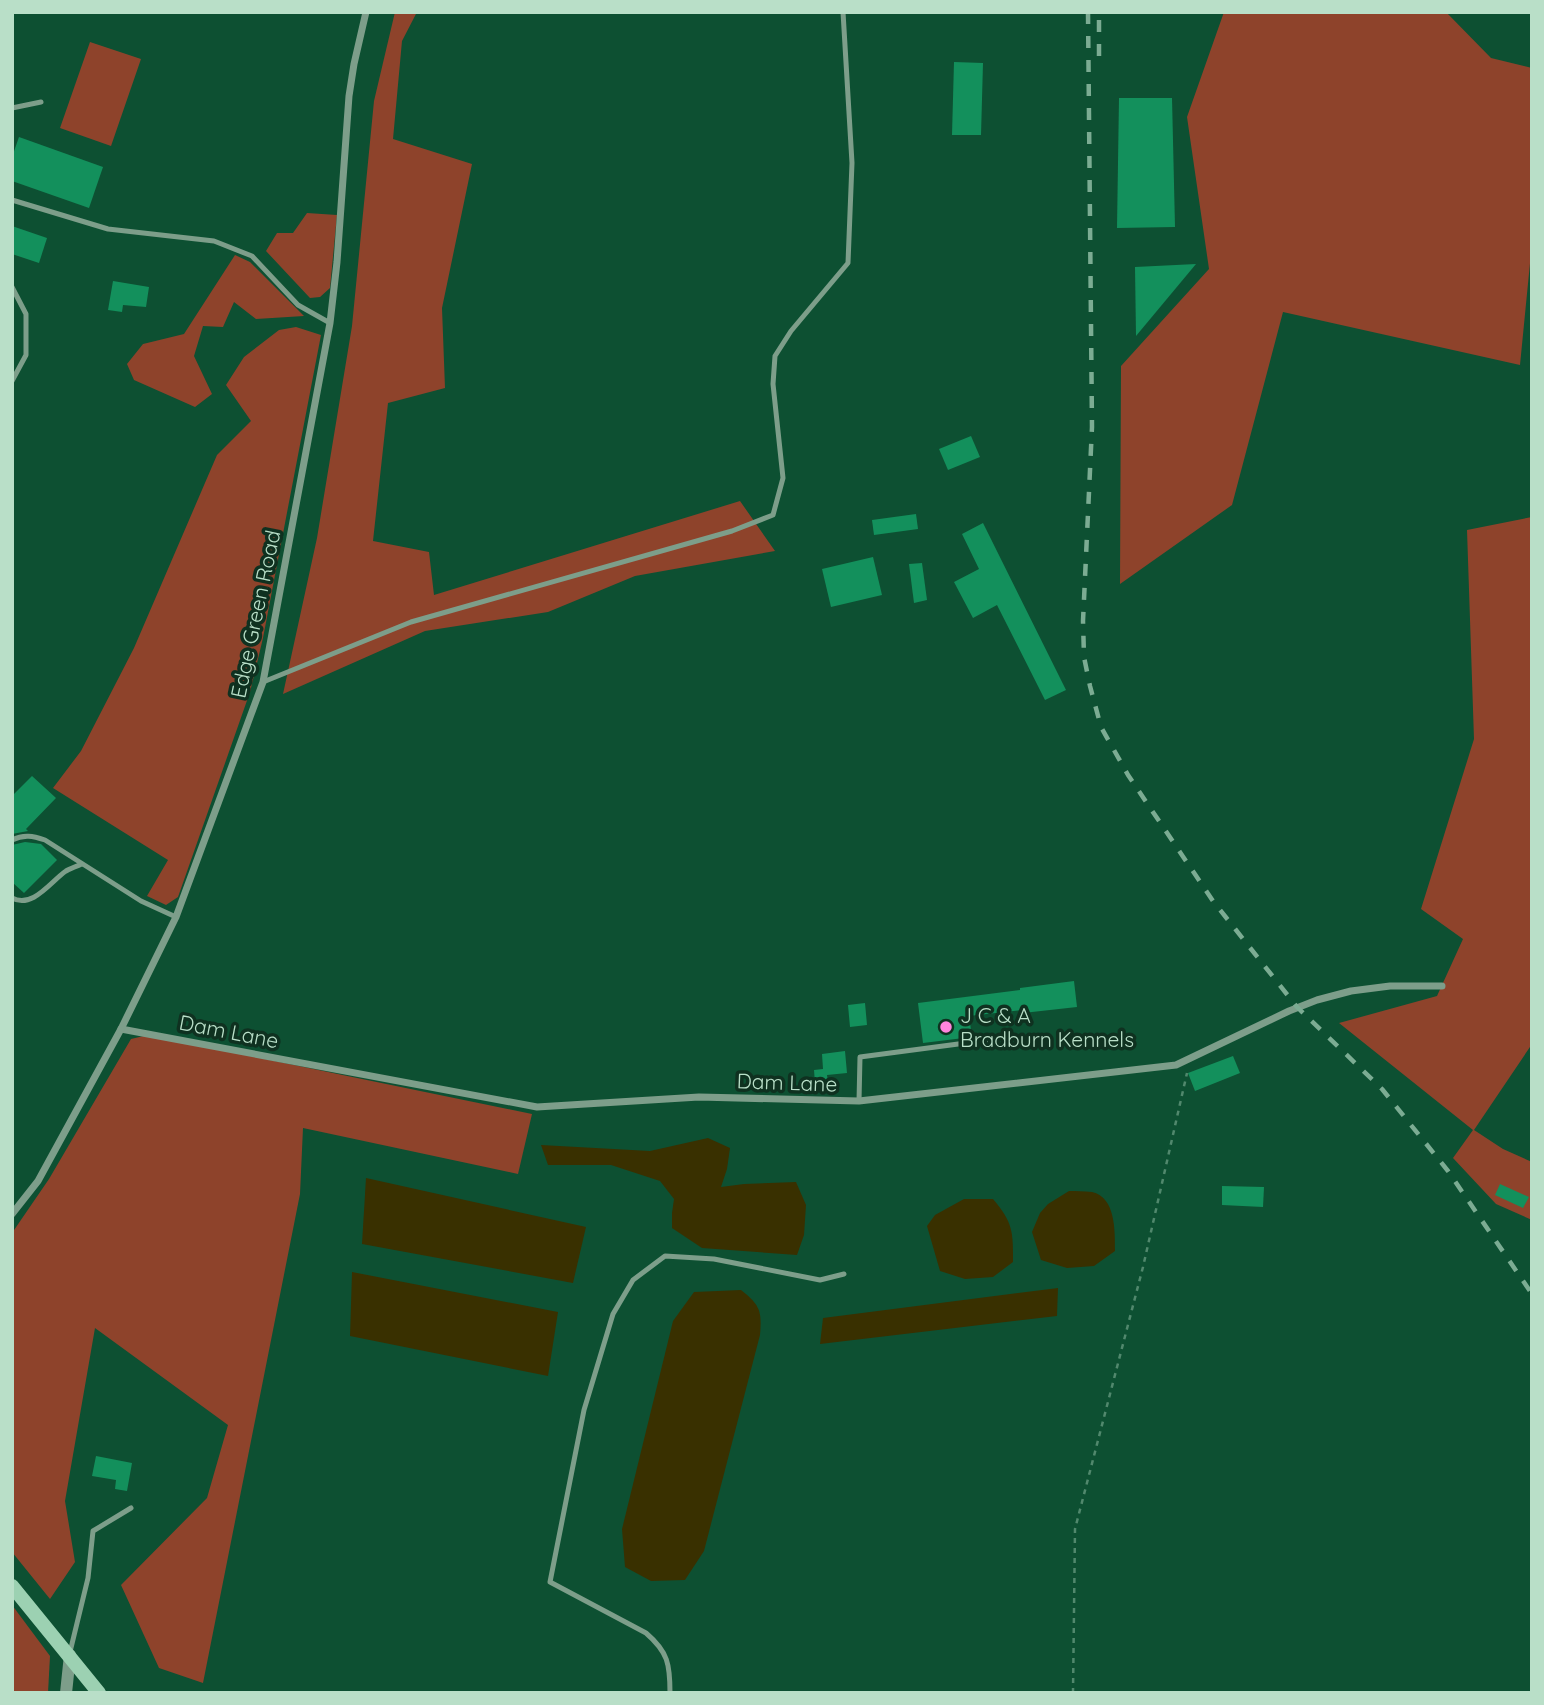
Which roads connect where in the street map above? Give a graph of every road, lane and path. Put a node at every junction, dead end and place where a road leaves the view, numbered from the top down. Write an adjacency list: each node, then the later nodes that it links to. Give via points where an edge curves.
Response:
1 (366, 12): 7 (street, Edge Green Road, via 349,96)
2 (842, 12): 9 (lane, via 852,163 848,263 775,356 773,384 783,478 773,515 732,531 411,622)
3 (41, 102): 4 (lane)
4 (12, 108)
5 (12, 200): 7 (lane, via 108,229 214,241 252,256 298,305)
6 (12, 287): 8 (lane, via 26,314 26,355)
7 (330, 324): 9 (street, Edge Green Road)
8 (12, 381)
9 (263, 682): 13 (street, Edge Green Road)
10 (12, 840): 11 (lane, via 33,836)
11 (82, 864): 12 (lane, via 28,900); 13 (lane)
12 (12, 898)
13 (176, 917): 15 (street, Edge Green Road)
14 (1442, 986): 17 (street, Dam Lane, via 1390,986 1317,1000)
15 (121, 1029): 18 (street, Dam Lane, via 537,1107 699,1097); 19 (street, Edge Green Road, via 38,1181)
16 (996, 1039): 18 (lane, via 860,1057)
17 (1190, 1060): 18 (street, Dam Lane); 27 (path, via 1143,1267 1075,1528)
18 (859, 1101)
19 (12, 1214)
20 (844, 1274): 26 (lane, via 820,1280 714,1259 665,1256 633,1280 612,1314 584,1410 550,1582 646,1633 658,1644 666,1655)
21 (131, 1508): 23 (lane, via 93,1531 88,1578)
22 (12, 1586): 23 (main road)
23 (70, 1655): 24 (street); 25 (main road)
24 (66, 1693)
25 (99, 1693)
26 (670, 1693)
27 (1073, 1693)

